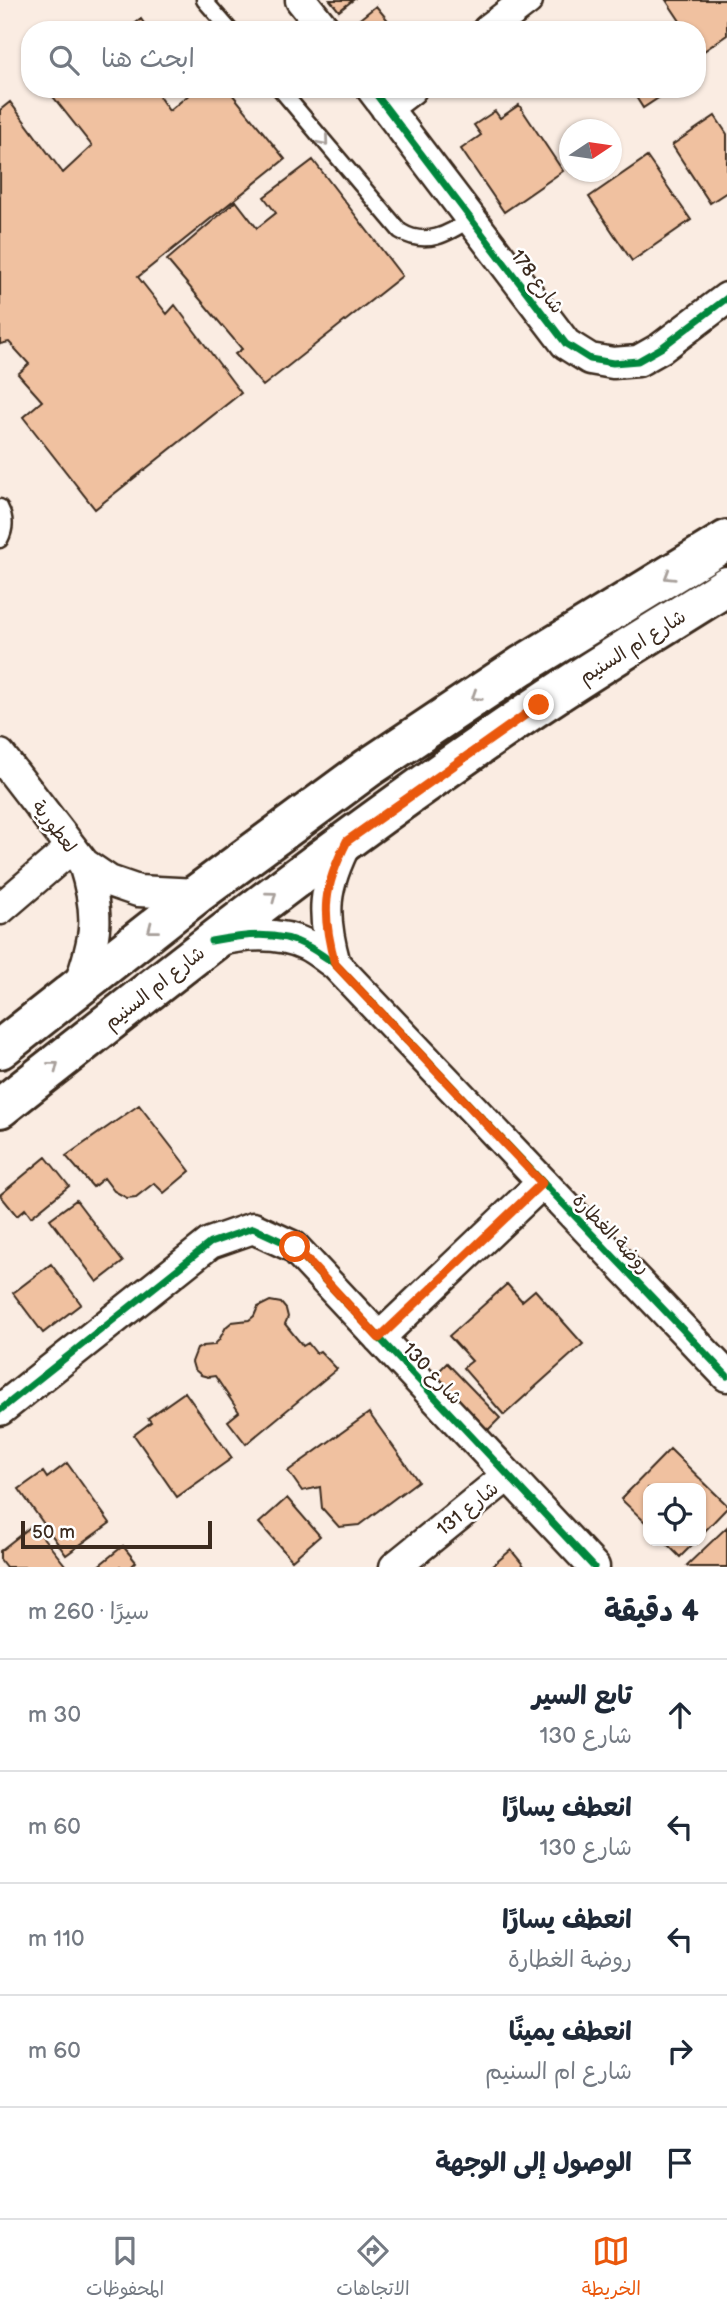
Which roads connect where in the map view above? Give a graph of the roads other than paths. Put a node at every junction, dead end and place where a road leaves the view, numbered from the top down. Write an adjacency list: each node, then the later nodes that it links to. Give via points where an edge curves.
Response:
1 (204, 0): 4 (lane)
2 (302, 0): 5 (street)
3 (527, 0): 6 (street)
4 (222, 21)
5 (318, 21)
6 (500, 21)
7 (288, 98): 9 (lane, one-way to 9, via 400,231 433,239)
8 (379, 99): 9 (street, شارع 178)
9 (471, 219): 10 (street, شارع 178, via 566,344 590,359 638,361)
10 (727, 298)
11 (0, 507): 12 (lane, via 5,526)
12 (0, 540)
13 (727, 540): 18 (main road, شارع ام السنيم, one-way to 18, via 522,666 368,768)
14 (727, 586): 16 (main road, شارع ام السنيم, via 539,705)
15 (0, 755): 17 (street, لعطورية)
16 (347, 841): 20 (main road, شارع ام السنيم, one-way to 16); 21 (street, روضة الغطارة, via 332,869 326,901 326,933)
17 (78, 856): 18 (street, لعطورية, via 109,881 138,891); 19 (street); 22 (street, لعطورية, via 94,895 96,927)
18 (197, 894): 22 (main road, شارع ام السنيم, one-way to 22)
19 (0, 909)
20 (211, 941): 21 (street, روضة الغطارة, via 273,935 306,945); 24 (main road, شارع ام السنيم, one-way to 20)
21 (335, 964): 25 (street, روضة الغطارة)
22 (79, 986): 23 (main road, شارع ام السنيم)
23 (0, 1049)
24 (0, 1108)
25 (542, 1183): 26 (street, شارع 130); 27 (street, روضة الغطارة)
26 (379, 1338): 28 (street, شارع 130, via 295,1247 253,1228 210,1243); 29 (street, شارع 130)
27 (727, 1376)
28 (0, 1410)
29 (507, 1476): 30 (street, شارع 131); 31 (street, شارع 130)
30 (395, 1567)
31 (594, 1567)

